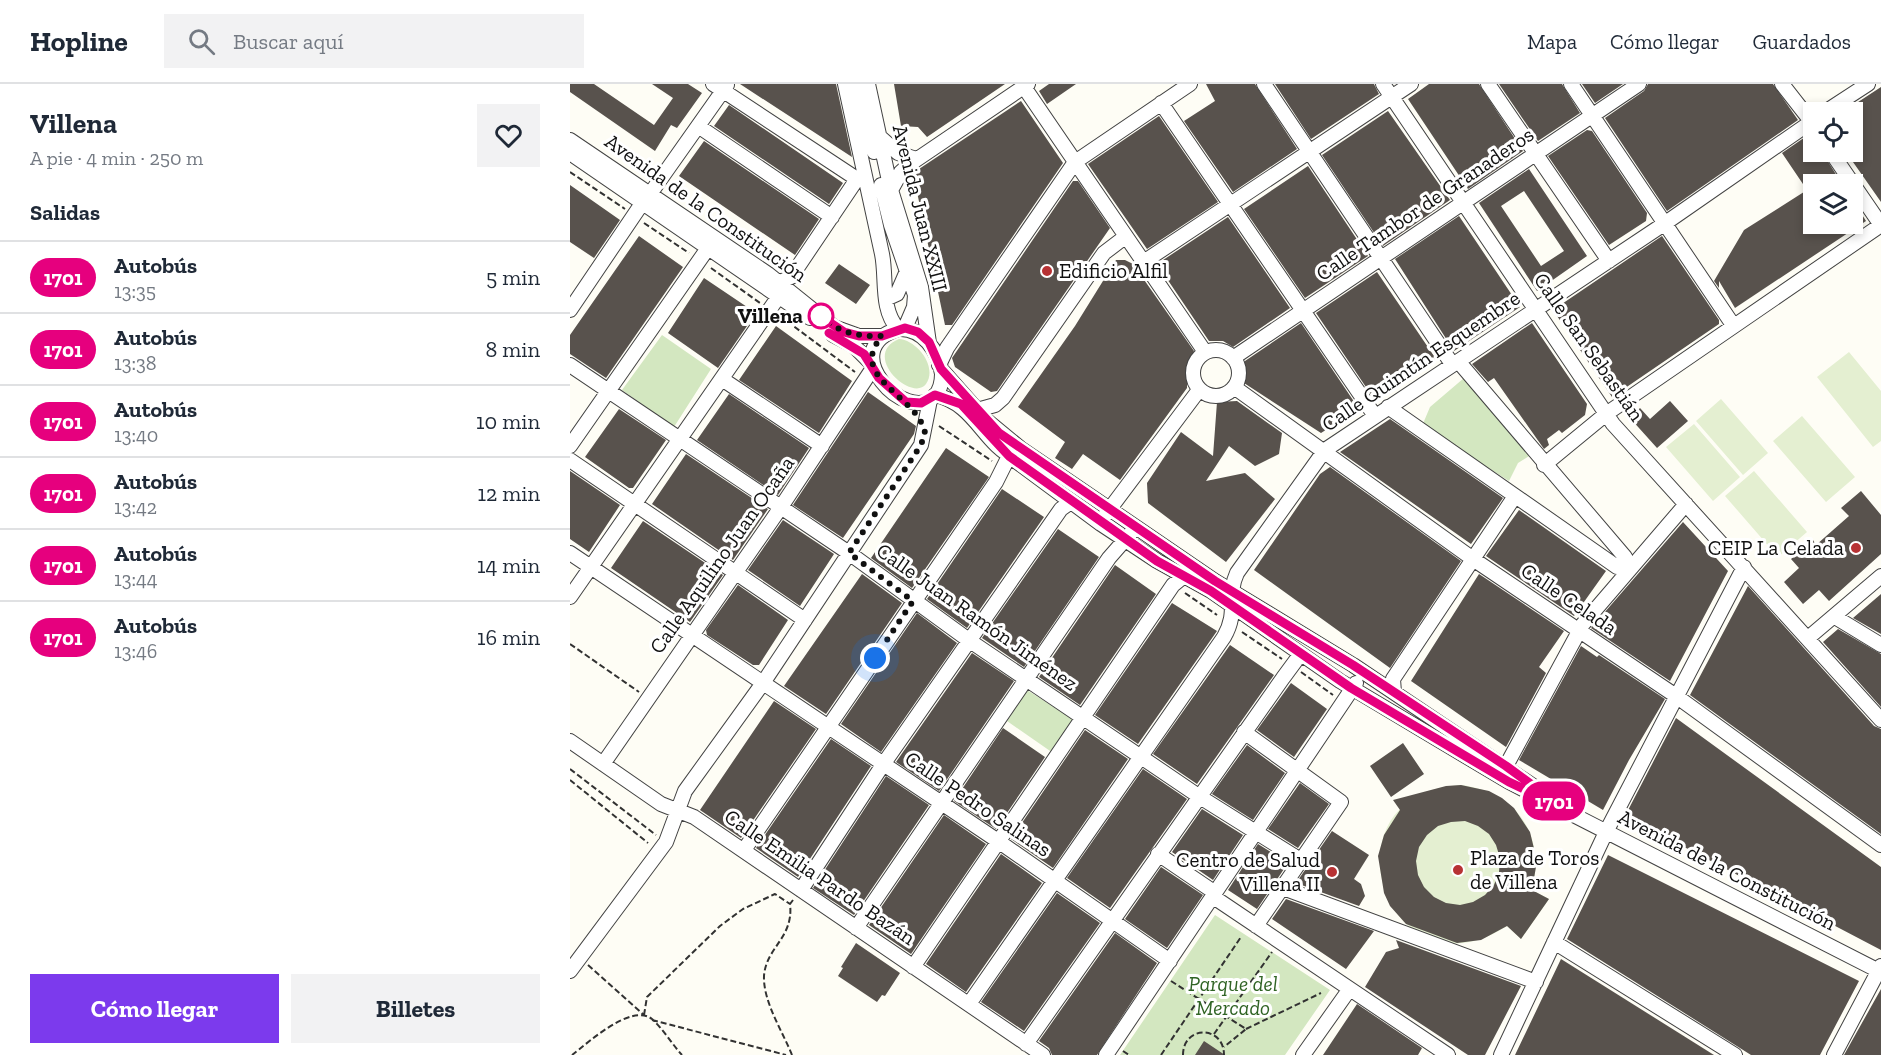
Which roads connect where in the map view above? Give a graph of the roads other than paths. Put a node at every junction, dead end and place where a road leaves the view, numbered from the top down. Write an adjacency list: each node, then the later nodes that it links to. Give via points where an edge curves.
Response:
1 (845, 84): 32 (street)
2 (858, 84): 45 (street, Avenida Juan XXIII, via 891,225)
3 (868, 84): 24 (street, Avenida Juan XXIII)
4 (1190, 84): 19 (street)
5 (1264, 84): 27 (street)
6 (1383, 84): 16 (street, Calle San Sebastián)
7 (1410, 84): 16 (street)
8 (1488, 84): 28 (street)
9 (1571, 84): 21 (street)
10 (1639, 84): 21 (street, Calle Tambor de Granaderos)
11 (1782, 84): 20 (street)
12 (1850, 84): 17 (street)
13 (1868, 84): 18 (street)
14 (1026, 85): 29 (street); 30 (street)
15 (721, 86): 22 (street); 32 (street)
16 (1392, 97): 27 (street); 35 (street, Calle San Sebastián)
17 (1840, 102)
18 (1842, 102)
19 (1161, 103): 30 (street); 36 (street)
20 (1803, 110)
21 (1593, 116): 28 (street, Calle Tambor de Granaderos); 38 (street)
22 (698, 126): 34 (street); 37 (street)
23 (1803, 129): 38 (street, Calle Quimtín Esquembre)
24 (880, 137): 29 (street, via 892,150); 33 (street, Avenida Juan XXIII)
25 (570, 140): 34 (street, Avenida de la Constitución)
26 (570, 153): 34 (street, Avenida de la Constitución)
27 (1310, 153): 36 (street); 42 (street)
28 (1536, 154): 35 (street, Calle Tambor de Granaderos); 43 (street)
29 (916, 159): 33 (street, via 901,172)
30 (1075, 162): 40 (street); 60 (street, via 947,348)
31 (1838, 162): 39 (street)
32 (860, 178): 37 (street); 47 (street, via 883,258)
33 (891, 190): 54 (street, Avenida Juan XXIII, via 921,288)
34 (646, 198): 41 (street, Avenida de la Constitución); 46 (street, Avenida de la Constitución); 49 (street)
35 (1463, 203): 42 (street, Calle Tambor de Granaderos); 48 (street, Calle San Sebastián)
36 (1230, 206): 44 (street); 50 (street)
37 (832, 217): 46 (street)
38 (1664, 224): 43 (street, Calle Quimtín Esquembre); 51 (street)
39 (1881, 225): 51 (street)
40 (1125, 237): 44 (street); 68 (street, via 1104,253 1003,398 995,405)
41 (708, 248): 46 (street, Avenida de la Constitución); 63 (street)
42 (1381, 259): 50 (street, Calle Tambor de Granaderos); 57 (street)
43 (1609, 261): 48 (street, Calle Quimtín Esquembre)
44 (1142, 263): 55 (street)
45 (907, 271): 47 (street, via 897,294); 52 (street, Avenida Juan XXIII, via 915,295 914,307)
46 (780, 289): 53 (street, Avenida de la Constitución, via 834,327 859,336); 59 (street, Avenida de la Constitución, via 829,333 854,346); 61 (street)
47 (886, 299): 52 (street, via 890,317)
48 (1537, 309): 57 (street, Calle Quimtín Esquembre); 69 (street, Calle San Sebastián)
49 (570, 310)
50 (1303, 311): 56 (street, Calle Tambor de Granaderos); 70 (street)
51 (1733, 325): 69 (street)
52 (901, 328): 53 (street); 54 (street, via 918,332)
53 (882, 336): 59 (street, via 874,348)
54 (929, 342): 60 (street)
55 (1205, 352): 56 (street, via 1220,350); 64 (street, via 1192,369)
56 (1233, 357): 62 (street, via 1239,375)
57 (1455, 363): 67 (street, Calle Quimtín Esquembre); 78 (street)
58 (570, 365): 63 (street, Calle Juan Ramón Jiménez)
59 (873, 366): 66 (street, via 879,378); 74 (street, Calle Aquilino Juan Ocaña)
60 (940, 367): 65 (street, via 942,381); 68 (street)
61 (722, 379): 72 (street); 74 (street)
62 (1234, 387): 64 (street, via 1217,396); 75 (street, Calle Celada)
63 (609, 389): 72 (street, Calle Juan Ramón Jiménez); 73 (street)
64 (1199, 390): 84 (street)
65 (932, 397): 66 (street, via 921,403); 71 (street); 76 (street, via 961,404)
66 (906, 402): 71 (street)
67 (1389, 407): 70 (street, Calle Quimtín Esquembre); 79 (street)
68 (977, 410): 84 (street, via 999,433)
69 (1605, 414): 78 (street); 81 (street, Calle San Sebastián)
70 (1375, 416): 75 (street, Calle Quimtín Esquembre)
71 (924, 425): 87 (street, via 921,445)
72 (682, 438): 82 (street); 83 (street, Calle Juan Ramón Jiménez)
73 (570, 446)
74 (822, 446): 83 (street, Calle Aquilino Juan Ocaña)
75 (1325, 450): 89 (street, Calle Celada); 93 (street, Calle Quimtín Esquembre)
76 (1009, 456): 80 (street, Avenida de la Constitución); 84 (street, via 1100,514); 99 (street, via 1004,470)
77 (570, 460): 82 (street)
78 (1544, 465): 79 (street, via 1625,557 1617,567)
79 (1515, 496): 89 (street)
80 (1071, 502): 85 (street, Avenida de la Constitución); 106 (street, via 1057,514)
81 (1686, 504): 90 (street, Calle San Sebastián); 103 (street)
82 (635, 505): 91 (street); 92 (street)
83 (781, 507): 87 (street, Calle Juan Ramón Jiménez); 92 (street, Calle Aquilino Juan Ocaña)
84 (1112, 508): 88 (street)
85 (1123, 538): 88 (street, via 1134,535 1157,550); 94 (street, Avenida de la Constitución); 109 (street)
86 (570, 553): 91 (street, Calle Pedro Salinas)
87 (849, 553): 99 (street, Calle Juan Ramón Jiménez); 102 (street)
88 (1174, 553): 96 (street)
89 (1473, 559): 103 (street, Calle Celada); 112 (street, via 1393,679)
90 (1744, 567): 105 (street, Calle San Sebastián); 113 (street)
91 (591, 568): 98 (street); 104 (street, Calle Pedro Salinas)
92 (736, 570): 102 (street); 104 (street, Calle Aquilino Juan Ocaña)
93 (1237, 573): 96 (street); 97 (street)
94 (1184, 576): 100 (street, Avenida de la Constitución); 115 (street, via 1173,585)
95 (1881, 576): 101 (street)
96 (1215, 581): 97 (street)
97 (1232, 591): 100 (street); 112 (street)
98 (570, 597)
99 (913, 601): 106 (street, Calle Juan Ramón Jiménez); 117 (street)
100 (1234, 607): 108 (street, Avenida de la Constitución); 120 (street, via 1231,624)
101 (1835, 617): 105 (street); 107 (street)
102 (805, 620): 110 (street)
103 (1581, 631): 113 (street, Calle Celada); 123 (street)
104 (692, 633): 110 (street, Calle Pedro Salinas); 121 (street, Calle Aquilino Juan Ocaña)
105 (1808, 638): 116 (street, Calle San Sebastián)
106 (970, 641): 109 (street, Calle Juan Ramón Jiménez); 122 (street)
107 (1881, 645)
108 (1303, 656): 111 (street, Avenida de la Constitución); 118 (street, via 1292,665)
109 (1026, 679): 115 (street, Calle Juan Ramón Jiménez); 126 (street)
110 (763, 683): 117 (street, Calle Pedro Salinas); 128 (street, via 684,791)
111 (1351, 688): 114 (street, via 1365,681 1408,708); 124 (street); 127 (street, Avenida de la Constitución, via 1509,782)
112 (1394, 692): 114 (street)
113 (1676, 696): 130 (street); 132 (street, Calle Celada)
114 (1430, 716): 123 (street)
115 (1083, 717): 120 (street, Calle Juan Ramón Jiménez); 131 (street)
116 (1881, 720)
117 (827, 728): 122 (street, Calle Pedro Salinas); 133 (street)
118 (1244, 732): 124 (street); 125 (street)
119 (570, 741): 121 (street, Calle Emilia Pardo Bazán)
120 (1141, 757): 125 (street, Calle Juan Ramón Jiménez); 136 (street)
121 (603, 764): 128 (street, Calle Emilia Pardo Bazán)
122 (882, 766): 126 (street, Calle Pedro Salinas); 138 (street)
123 (1506, 766): 127 (street)
124 (1295, 770): 129 (street); 135 (street, via 1339,799 1340,806)
125 (1200, 796): 129 (street, Calle Juan Ramón Jiménez); 134 (street)
126 (940, 804): 131 (street, Calle Pedro Salinas); 142 (street)
127 (1562, 807): 130 (street, Avenida de la Constitución)
128 (677, 811): 133 (street, Calle Emilia Pardo Bazán, via 694,816); 145 (street, via 662,847)
129 (1255, 831): 135 (street, Calle Juan Ramón Jiménez); 139 (street)
130 (1606, 832): 143 (street); 147 (street, Avenida de la Constitución)
131 (998, 842): 136 (street, Calle Pedro Salinas); 146 (street)
132 (1881, 845)
133 (744, 850): 138 (street, Calle Emilia Pardo Bazán)
134 (1158, 854): 139 (street); 140 (street)
135 (1302, 861): 137 (street)
136 (1053, 880): 140 (street, Calle Pedro Salinas); 150 (street)
137 (1283, 888): 141 (street); 148 (street)
138 (801, 890): 142 (street, Calle Emilia Pardo Bazán)
139 (1213, 894): 141 (street); 144 (street)
140 (1111, 920): 144 (street, Calle Pedro Salinas); 151 (street)
141 (1256, 926): 149 (street)
142 (856, 928): 146 (street, Calle Emilia Pardo Bazán)
143 (1554, 942): 148 (street); 158 (street)
144 (1170, 961): 154 (street)
145 (573, 967)
146 (914, 967): 150 (street, Calle Emilia Pardo Bazán)
147 (1880, 969): 159 (street)
148 (1536, 982): 157 (street)
149 (1349, 990): 152 (street); 155 (street)
150 (969, 1004): 151 (street, Calle Emilia Pardo Bazán)
151 (1026, 1044): 153 (street, Calle Emilia Pardo Bazán)
152 (1427, 1049): 156 (street)
153 (1043, 1055)
154 (1106, 1055)
155 (1303, 1055)
156 (1448, 1055)
157 (1501, 1055)
158 (1735, 1055)
159 (1834, 1055)

